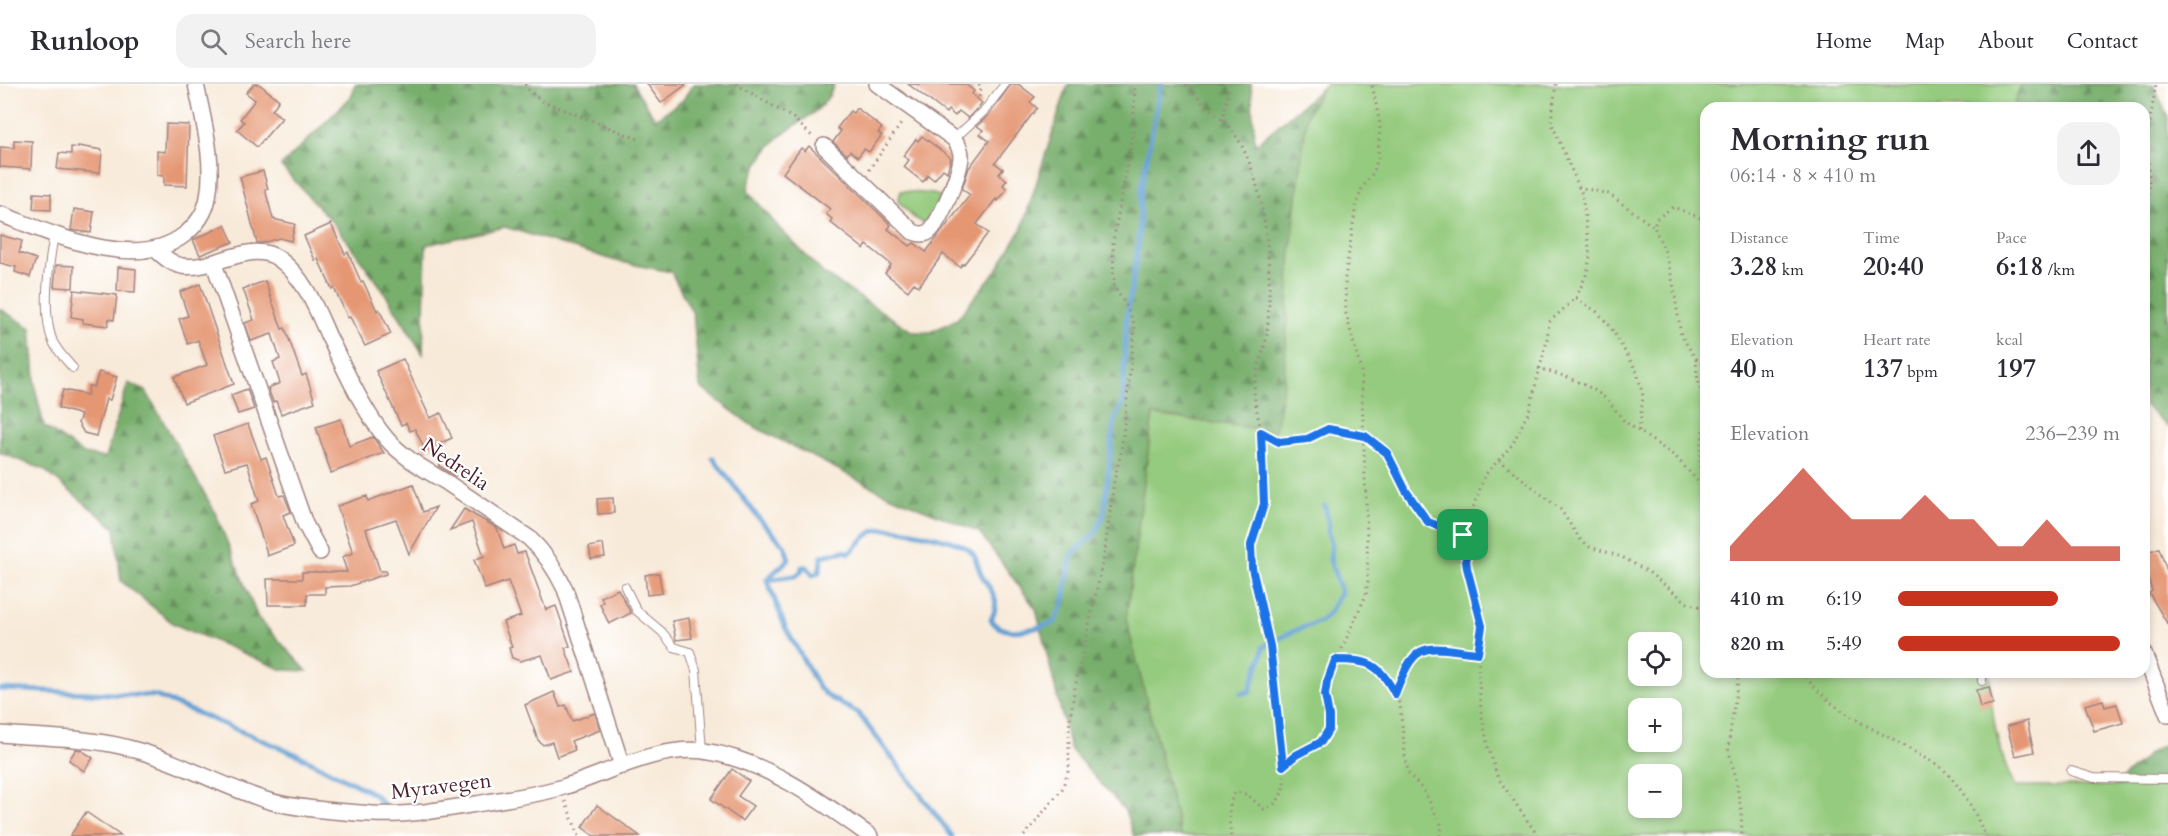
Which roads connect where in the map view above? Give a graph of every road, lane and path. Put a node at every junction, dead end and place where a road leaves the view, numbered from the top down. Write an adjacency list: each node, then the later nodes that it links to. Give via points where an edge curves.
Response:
1 (196, 84): 24 (street, via 211,176 208,200 191,230)
2 (525, 84): 15 (path, via 542,101)
3 (736, 84): 17 (path, via 793,118)
4 (877, 84): 12 (street)
5 (1005, 84): 16 (lane)
6 (1135, 84): 57 (path, via 1133,132 1113,242 1114,287 1135,326 1121,453 1104,557 1074,692 1069,769 1062,789)
7 (1186, 84): 13 (path)
8 (1230, 84): 13 (path)
9 (1372, 84): 34 (path, via 1380,124 1378,158 1356,205 1345,278 1346,314 1362,371)
10 (1556, 84): 19 (path, via 1551,122)
11 (2156, 84): 14 (path)
12 (911, 110): 16 (street); 18 (path)
13 (1222, 120): 33 (path, via 1234,133 1256,180 1264,230 1270,299 1254,390)
14 (2150, 120)
15 (638, 139)
16 (954, 139): 18 (street, via 961,158 956,178 934,227 927,233 914,232)
17 (824, 146): 18 (street)
18 (861, 181)
19 (1578, 187): 22 (path, via 1609,194); 26 (path, via 1590,256)
20 (0, 214): 23 (street)
21 (1700, 218): 22 (path, via 1673,207 1656,219)
22 (1654, 227): 27 (path, via 1666,254 1681,335)
23 (54, 234): 24 (street, via 95,246); 29 (lane, via 49,268 50,332 58,351)
24 (155, 249): 25 (street, Nedrelia, via 181,266)
25 (214, 264): 38 (street, via 305,524); 50 (street, Nedrelia, via 264,252 288,267 313,303 343,366 386,439 542,549 565,589)
26 (1576, 298): 30 (path, via 1549,322); 32 (path, via 1610,326 1637,372 1643,396)
27 (1696, 358): 28 (path); 31 (path)
28 (1700, 361)
29 (73, 368)
30 (1539, 368): 32 (path, via 1593,389); 35 (path, via 1529,411 1512,445)
31 (1700, 387)
32 (1639, 431): 36 (path, via 1676,456)
33 (1261, 432): 34 (path, via 1279,442 1307,439 1328,429); 51 (path, via 1264,504 1251,545 1252,568 1270,646)
34 (1365, 436): 37 (path, via 1387,453 1406,491 1428,522); 42 (path, via 1366,595)
35 (1499, 460): 37 (path, via 1485,476); 40 (path, via 1560,509 1590,547 1622,557 1689,604)
36 (1700, 485)
37 (1463, 535): 41 (path, via 1482,626)
38 (320, 552)
39 (625, 587): 49 (lane, via 637,611 674,647 690,652 696,670)
40 (1700, 607)
41 (1478, 653): 46 (path, via 1423,650 1412,657); 60 (path, via 1481,711 1498,778)
42 (1335, 660): 46 (path, via 1360,660 1373,666 1386,677); 51 (path, via 1325,695 1329,729 1321,742)
43 (2150, 669): 47 (street)
44 (1738, 678): 61 (path, via 1728,748 1741,810)
45 (1807, 678): 62 (path, via 1848,716 1946,772 1974,809)
46 (1395, 694): 59 (path, via 1400,705 1409,774 1425,791 1442,826)
47 (2168, 715)
48 (0, 734): 54 (street, Myravegen, via 109,743 170,761 269,801 375,814 455,807)
49 (702, 751): 50 (street, Myravegen, via 659,755); 56 (street, Myravegen, via 772,774)
50 (622, 766): 54 (street, Myravegen)
51 (1283, 766): 58 (path, via 1286,779 1274,806 1264,809 1246,794 1236,792 1232,796)
52 (2072, 771): 53 (lane, via 2094,778)
53 (2168, 779)
54 (563, 787): 55 (path)
55 (579, 836)
56 (870, 836)
57 (1024, 836)
58 (1231, 836)
59 (1440, 836)
60 (1538, 836)
61 (1742, 836)
62 (1985, 836)

